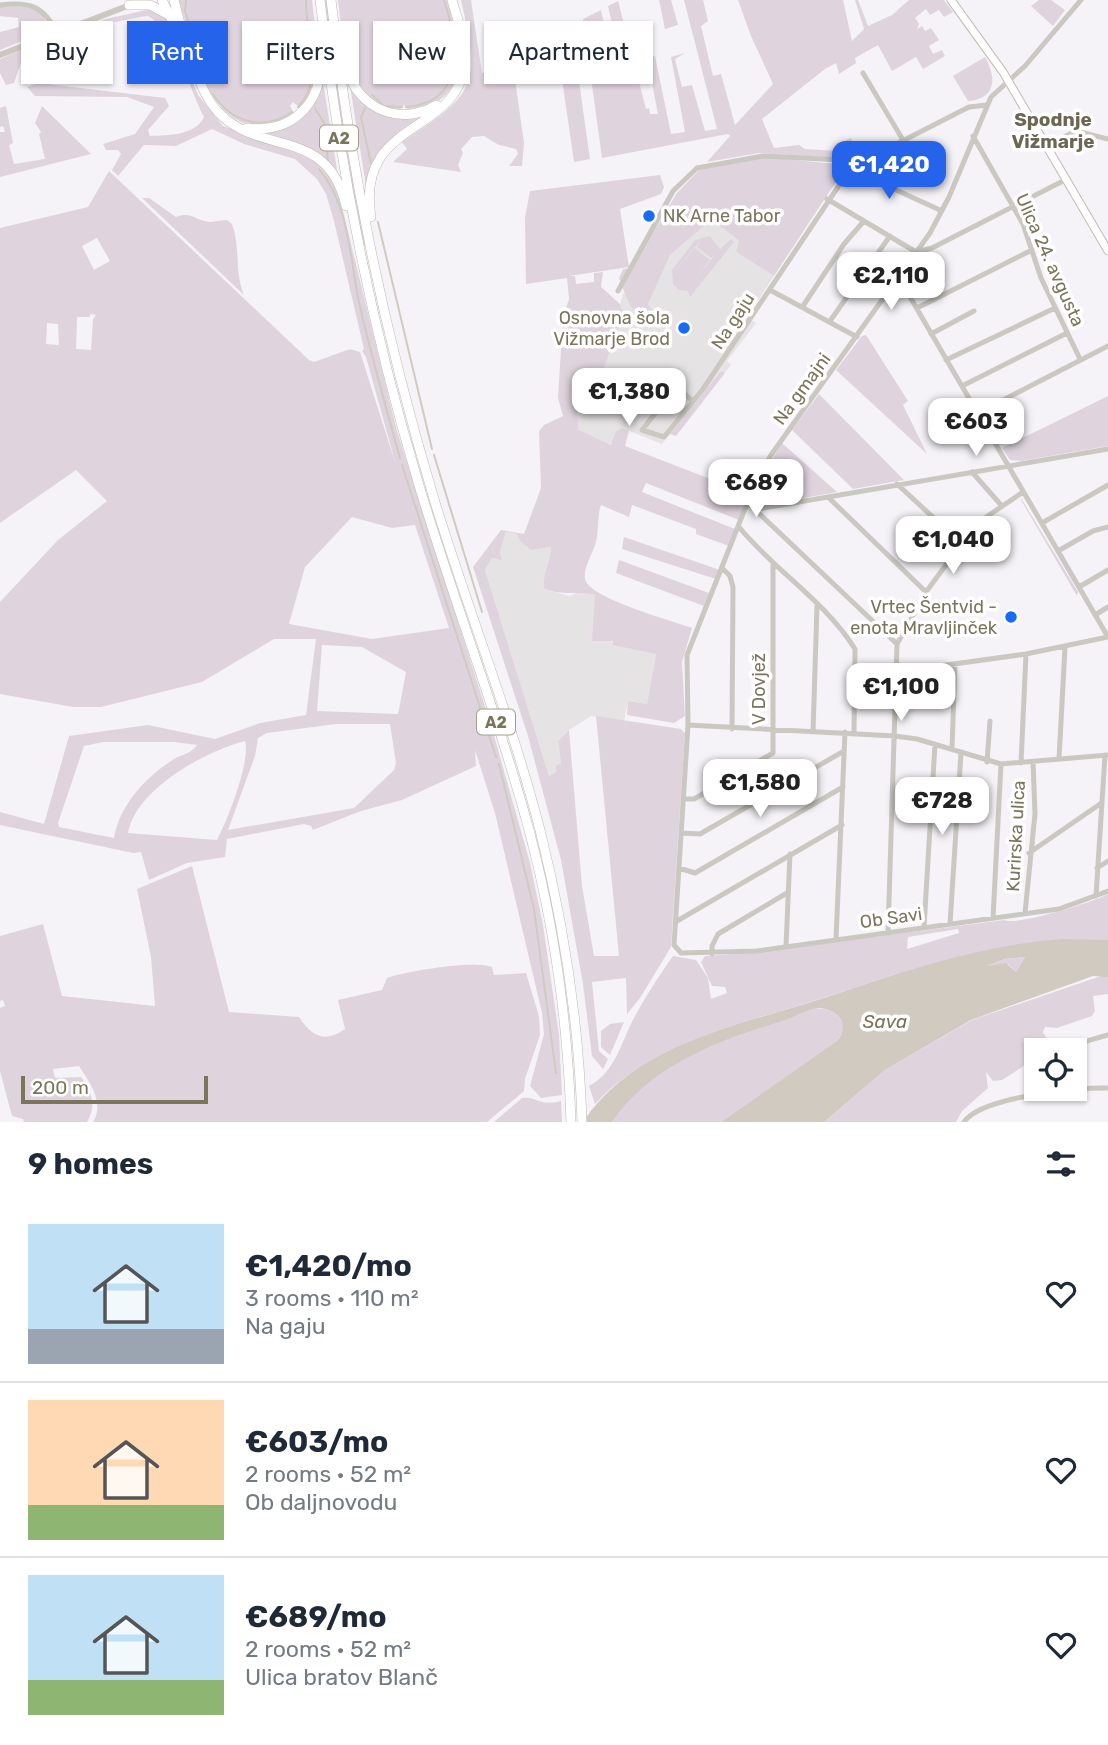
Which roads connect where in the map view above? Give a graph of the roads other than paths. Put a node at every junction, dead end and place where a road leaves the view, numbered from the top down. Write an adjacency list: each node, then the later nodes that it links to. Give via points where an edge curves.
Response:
1 (143, 0): 10 (street)
2 (162, 0): 12 (highway)
3 (174, 0): 17 (highway)
4 (320, 0): 13 (highway, A2)
5 (331, 0): 11 (highway, A2)
6 (452, 0): 23 (highway, via 465,60)
7 (951, 0): 21 (main road)
8 (1081, 0): 21 (street, Na gmajni)
9 (0, 5): 14 (street, via 34,5)
10 (130, 5): 12 (highway, via 155,7); 15 (street)
11 (333, 14): 23 (highway, via 350,80 372,106 392,114 413,115); 37 (highway, A2)
12 (170, 17): 16 (highway)
13 (322, 17): 25 (highway, via 320,79 309,106 277,127); 41 (highway, A2)
14 (49, 21)
15 (88, 21)
16 (172, 21)
17 (179, 21)
18 (21, 47): 19 (street)
19 (0, 55)
20 (863, 73): 28 (street)
21 (1008, 80): 24 (street, Na gmajni); 29 (main road)
22 (202, 84): 25 (highway, via 211,103)
23 (451, 96): 37 (highway, via 380,157 369,191)
24 (987, 105): 26 (street, Na gmajni); 28 (street, Na gaju, via 969,107)
25 (238, 127): 41 (highway, via 298,146 326,166 343,195)
26 (973, 136): 33 (street, Ulica 24. avgusta); 34 (street, Na gmajni)
27 (1108, 139): 29 (street, via 1076,131)
28 (903, 140): 30 (street, Na gaju)
29 (1047, 145): 31 (main road)
30 (853, 167): 32 (street, Na gaju); 34 (street); 43 (street, via 842,160 763,156 697,168 673,191)
31 (1067, 179): 33 (street); 39 (main road)
32 (827, 199): 35 (street); 44 (street, Na gaju)
33 (1013, 208): 38 (street, Ulica 24. avgusta); 40 (street)
34 (942, 211): 40 (street, Na gmajni)
35 (864, 221): 36 (street); 45 (street)
36 (890, 236): 40 (street); 49 (street)
37 (369, 240): 135 (highway, A2, via 425,467 540,830 566,961)
38 (1032, 250): 46 (street); 47 (street, Ulica 24. avgusta)
39 (1108, 251)
40 (916, 252): 42 (street, Na gmajni)
41 (361, 258): 134 (highway, A2, via 418,483 529,833 557,977)
42 (899, 278): 46 (street); 52 (street, Na gmajni)
43 (618, 290)
44 (770, 290): 45 (street, Na gaju); 57 (street, Na gaju)
45 (803, 306): 49 (street, Na gaju)
46 (916, 308): 51 (street)
47 (1055, 308): 50 (street, Ulica 24. avgusta); 55 (street)
48 (974, 311): 51 (street)
49 (830, 321): 52 (street, Na gaju)
50 (1067, 333): 54 (street, Ulica 24. avgusta); 56 (street)
51 (931, 334): 55 (street)
52 (857, 337): 66 (street, Na gmajni, via 771,456)
53 (1108, 346): 54 (street)
54 (1080, 359): 58 (street)
55 (946, 360): 56 (street)
56 (962, 386): 58 (street)
57 (693, 401): 57 (street, Na gaju, via 676,387 642,430 664,437)
58 (978, 413): 60 (street)
59 (1108, 449): 60 (street)
60 (1008, 466): 61 (street); 64 (street)
61 (972, 472): 62 (street); 67 (street)
62 (897, 484): 65 (street); 72 (street)
63 (1108, 485): 69 (street)
64 (1023, 492): 67 (street); 69 (street)
65 (828, 497): 68 (street); 78 (street)
66 (748, 503): 68 (street); 70 (street, Na gmajni)
67 (1001, 505): 72 (street, via 976,524)
68 (758, 509): 83 (street)
69 (1042, 523): 73 (street)
70 (739, 527): 74 (street); 75 (street, Na gmajni)
71 (1108, 527): 73 (street)
72 (962, 544): 78 (street)
73 (1058, 551): 77 (street)
74 (774, 565): 79 (street); 91 (street, V Dovjež)
75 (723, 569): 89 (street, Na gmajni, via 687,655); 90 (street, via 733,587)
76 (1108, 570): 77 (street)
77 (1079, 587): 81 (street)
78 (926, 592): 83 (street)
79 (817, 605): 92 (street); 94 (street, via 855,649)
80 (1108, 607): 81 (street)
81 (1095, 615): 82 (street)
82 (1108, 637): 84 (street)
83 (897, 644): 87 (street)
84 (1065, 647): 85 (street); 101 (street)
85 (1026, 654): 86 (street); 104 (street, Kurirska ulica)
86 (955, 665): 87 (street); 97 (street)
87 (895, 672): 95 (street)
88 (990, 721): 103 (street)
89 (688, 724): 90 (street); 107 (street, Na gmajni)
90 (732, 729): 91 (street)
91 (774, 731): 92 (street); 107 (street, V Dovjež, via 772,753 694,799)
92 (813, 732): 93 (street)
93 (845, 732): 94 (street); 98 (street)
94 (854, 733): 95 (street)
95 (895, 736): 96 (street); 126 (street)
96 (935, 744): 97 (street); 125 (street)
97 (952, 748): 99 (street)
98 (844, 751): 106 (street); 112 (street, via 700,834)
99 (961, 753): 103 (street); 124 (street)
100 (1106, 755): 101 (street); 108 (street)
101 (1059, 759): 102 (street)
102 (1033, 761): 104 (street); 113 (street, Kurirska ulica, via 1035,814)
103 (987, 762): 105 (street)
104 (1021, 763): 105 (street)
105 (1001, 764): 122 (street)
106 (843, 786): 111 (street); 117 (street, via 695,873)
107 (683, 799): 112 (street, Na gmajni)
108 (1100, 804): 110 (street); 113 (street)
109 (1108, 811): 110 (street)
110 (1099, 818): 116 (street)
111 (842, 825): 114 (street); 127 (street)
112 (681, 833): 117 (street, Na gmajni)
113 (1029, 853): 121 (street, Kurirska ulica)
114 (790, 855): 119 (street); 123 (street)
115 (1108, 861): 116 (street)
116 (1097, 868): 120 (street)
117 (679, 869): 123 (street, Na gmajni)
118 (1108, 891): 120 (street, Ob Savi)
119 (787, 893): 128 (street); 130 (street, via 718,934)
120 (1096, 896): 121 (street, Ob Savi, via 1059,909)
121 (1025, 913): 122 (street, Ob Savi)
122 (993, 918): 124 (street, Ob Savi)
123 (677, 920): 129 (street, Na gmajni)
124 (950, 923): 125 (street, Ob Savi)
125 (924, 927): 126 (street, Ob Savi)
126 (888, 933): 127 (street, Ob Savi)
127 (836, 939): 128 (street, Ob Savi)
128 (786, 946): 130 (street, Ob Savi)
129 (676, 950): 130 (street, Ob Savi, via 688,955)
130 (712, 954)
131 (1108, 1035): 132 (street)
132 (1087, 1041)
133 (1108, 1088): 136 (street, via 1000,1102)
134 (571, 1122)
135 (582, 1122)
136 (964, 1122)

